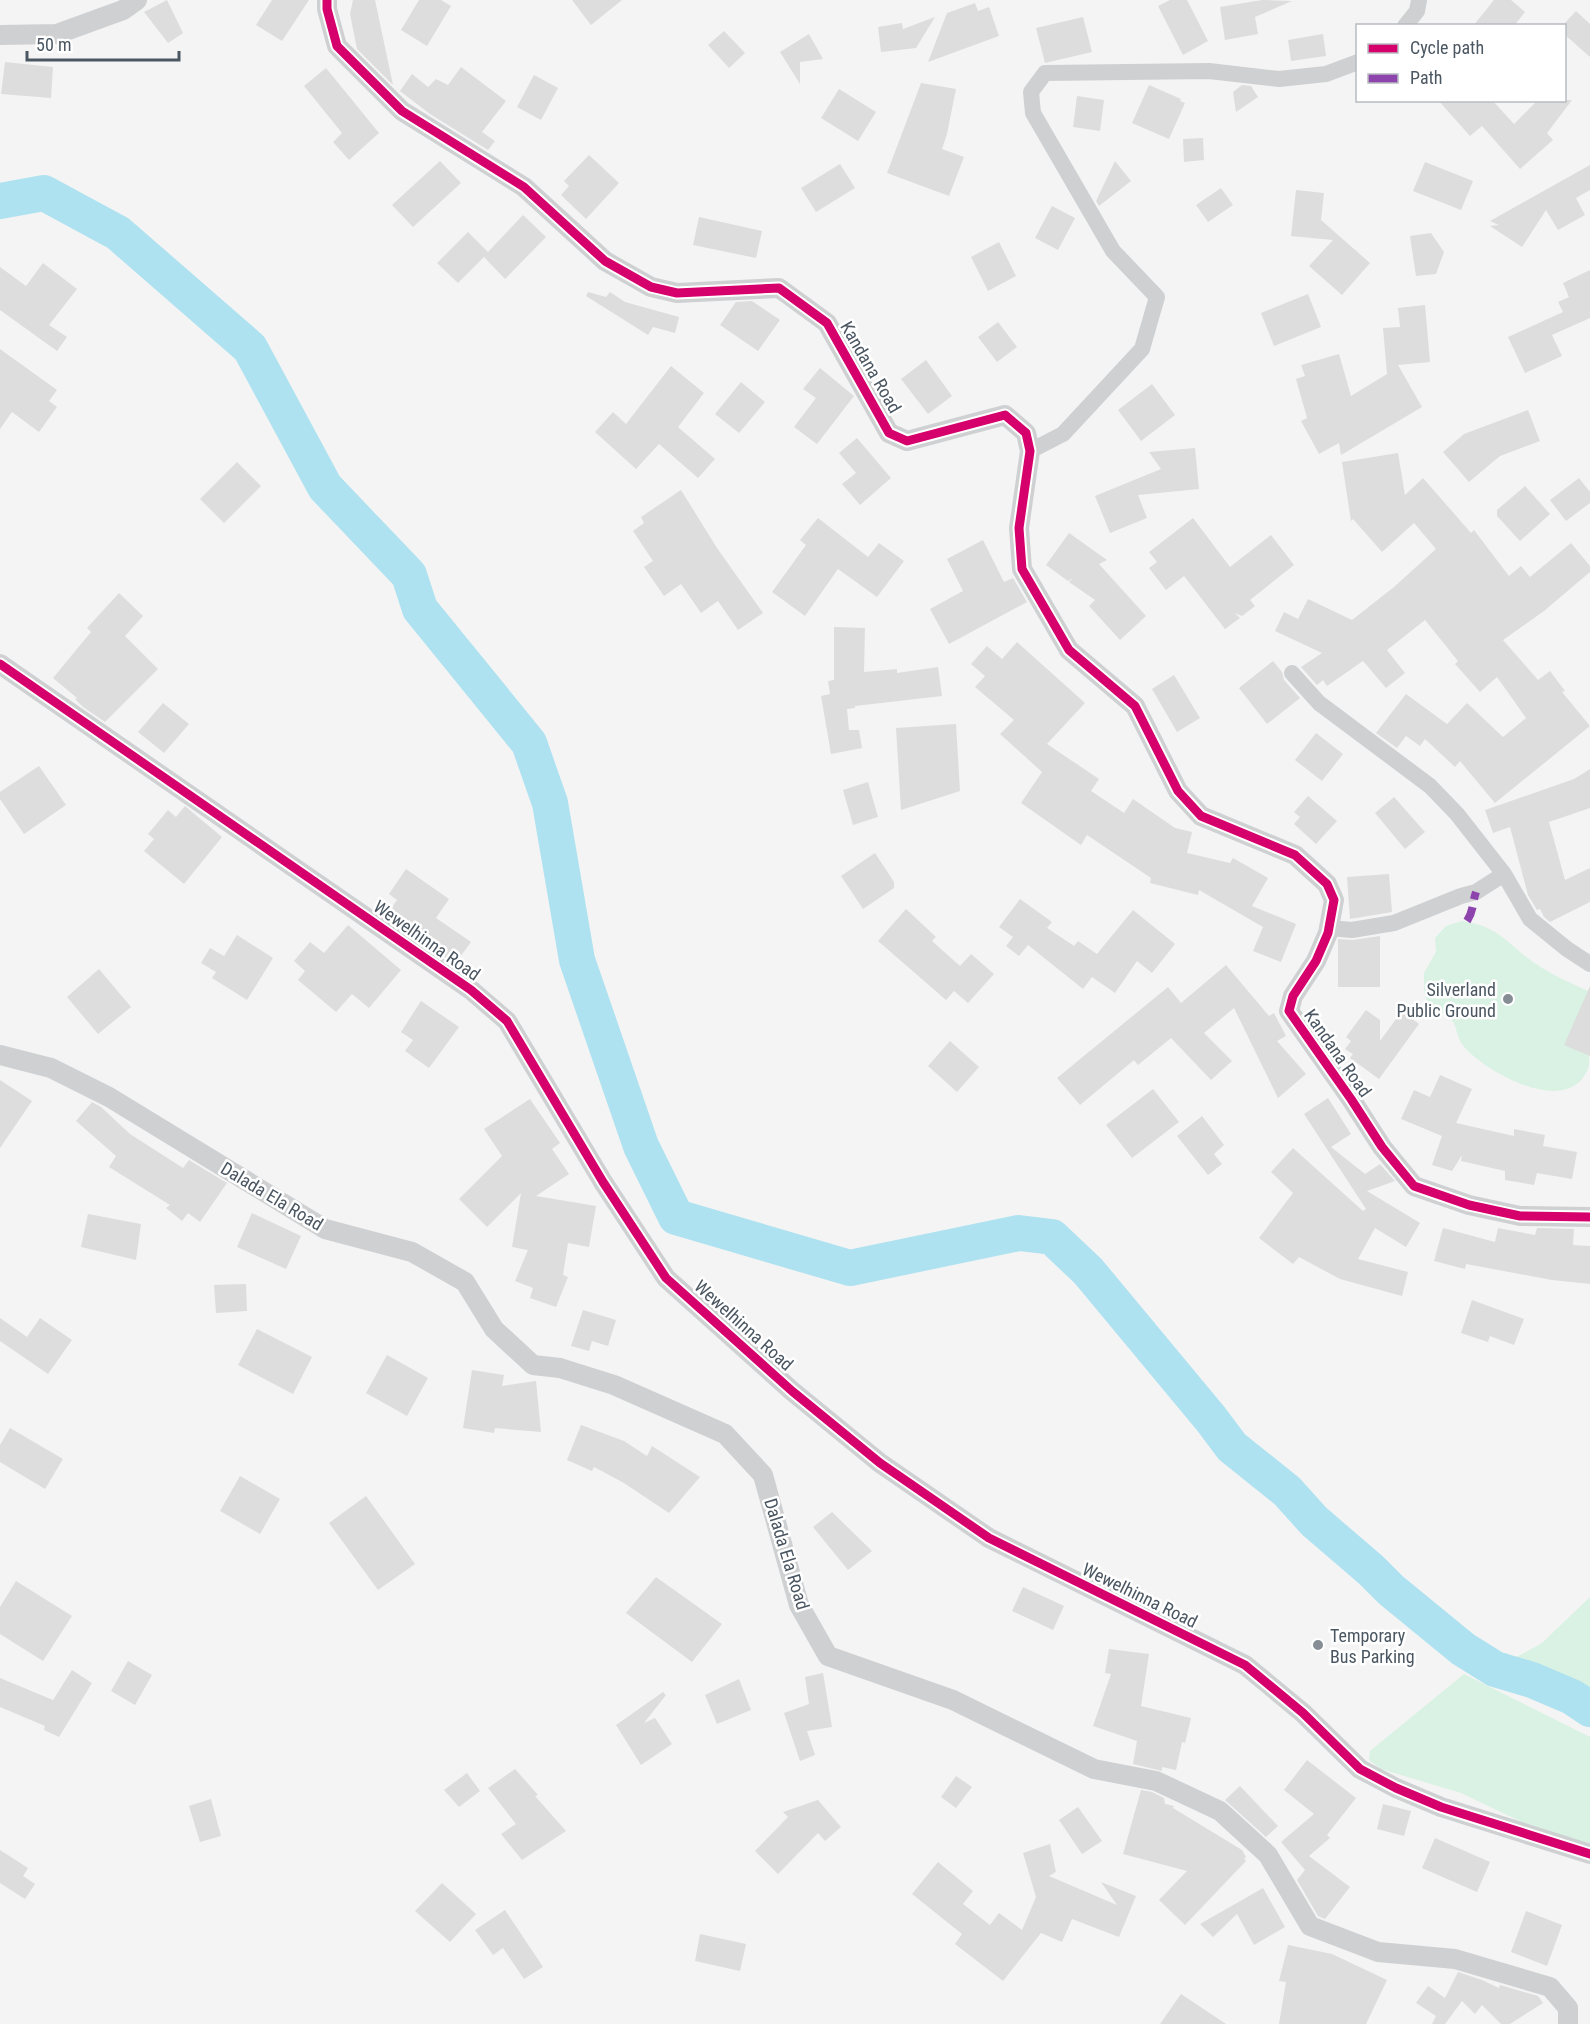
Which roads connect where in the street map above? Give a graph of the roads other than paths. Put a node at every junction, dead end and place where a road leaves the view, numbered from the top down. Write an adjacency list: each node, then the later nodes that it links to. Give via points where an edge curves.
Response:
1 (137, 0): 5 (street, via 123,10 57,34)
2 (327, 0): 7 (street, Kandana Road, via 337,46 402,111 524,187 605,261 651,287 677,292 779,288 826,323 889,433 907,441 1005,415 1026,433)
3 (1419, 0): 4 (street, via 1417,11)
4 (1407, 24)
5 (0, 35)
6 (1356, 64): 7 (street, via 1326,74 1280,79 1209,71 1045,73 1031,92 1033,113 1113,251 1157,297 1142,349 1063,434)
7 (1030, 451): 11 (street, Kandana Road, via 1019,528 1022,569 1069,650 1135,706 1178,791 1201,816 1294,855 1328,884 1334,900)
8 (0, 664): 15 (street, Wewelhinna Road, via 471,990 507,1021 603,1182 666,1278 792,1391 880,1462 989,1538 1245,1665 1303,1713 1360,1769 1441,1807)
9 (1292, 673): 10 (street, via 1319,703 1430,786)
10 (1504, 874): 11 (street, via 1476,892 1394,923 1352,930); 12 (street, via 1530,919)
11 (1329, 928): 14 (street, Kandana Road, via 1289,1011 1382,1147 1414,1185 1469,1205 1520,1216)
12 (1590, 964)
13 (0, 1054): 16 (street, Dalada Ela Road, via 51,1068 109,1098 325,1229 412,1252 465,1282 494,1329 533,1365 560,1368 614,1385 724,1434 763,1475 800,1605 828,1656 953,1700 1094,1769 1156,1781 1220,1811 1268,1855 1310,1926 1378,1952 1455,1959 1550,1987 1568,2008)
14 (1590, 1216)
15 (1590, 1854)
16 (1568, 2024)

